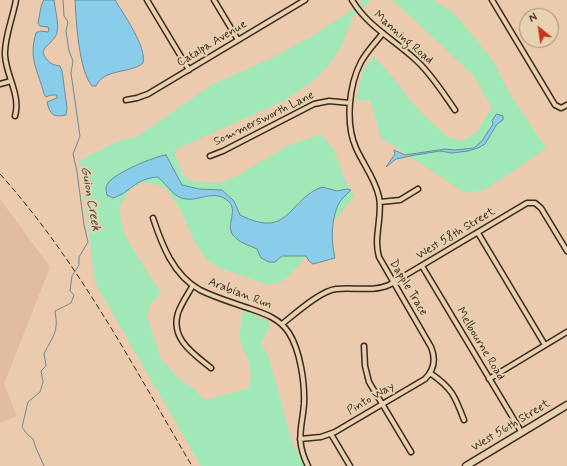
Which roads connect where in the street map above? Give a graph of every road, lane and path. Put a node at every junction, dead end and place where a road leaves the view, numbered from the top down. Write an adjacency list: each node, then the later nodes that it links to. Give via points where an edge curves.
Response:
1 (16, 0): 10 (street, via 5,54)
2 (147, 0): 9 (street)
3 (214, 0): 8 (street)
4 (305, 0): 8 (street, Catalpa Avenue)
5 (352, 0): 7 (street, Manning Road, via 361,14)
6 (492, 0): 14 (street, via 555,105 559,108)
7 (383, 33): 13 (street, Dapple Trace, via 359,66); 15 (street, Manning Road, via 425,69)
8 (238, 40): 9 (street, Catalpa Avenue)
9 (189, 70): 12 (street, Catalpa Avenue, via 145,95)
10 (11, 81): 11 (street); 16 (street, via 17,109)
11 (0, 84)
12 (126, 100)
13 (350, 103): 17 (street, Sommersworth Lane, via 329,101 314,104); 19 (street, Dapple Trace, via 352,137 374,180)
14 (567, 105)
15 (455, 110)
16 (15, 116)
17 (210, 156)
18 (418, 189): 19 (street, via 400,200)
19 (380, 202): 24 (street, Dapple Trace, via 377,249 381,263)
20 (153, 218): 25 (street, Arabian Run, via 170,259 181,275)
21 (478, 233): 22 (street, West 58th Street, via 525,204 534,203 541,208); 23 (street, West 58th Street); 28 (street)
22 (567, 252)
23 (422, 266): 24 (street, West 58th Street); 32 (street, Melbourne Road)
24 (393, 282): 26 (street, West 58th Street, via 380,288 336,289 325,292); 31 (street, Dapple Trace, via 432,349 434,359)
25 (193, 285): 26 (street, Arabian Run, via 208,294 267,315); 30 (street, via 177,316 177,331 185,346)
26 (282, 324): 38 (street, Arabian Run, via 294,344 303,380 304,405)
27 (567, 332): 28 (street)
28 (545, 345): 32 (street)
29 (364, 346): 33 (street, via 366,373)
30 (211, 368)
31 (430, 373): 33 (street, Pinto Way); 35 (street, via 443,382 456,398)
32 (489, 379): 36 (street, Melbourne Road)
33 (382, 404): 37 (street, Pinto Way); 39 (street)
34 (567, 405): 36 (main road, West 56th Street)
35 (464, 420)
36 (522, 433): 42 (main road, West 56th Street)
37 (331, 434): 38 (street, Pinto Way); 41 (street)
38 (300, 439): 40 (street, Arabian Run)
39 (411, 452)
40 (308, 466)
41 (350, 466)
42 (466, 466)

